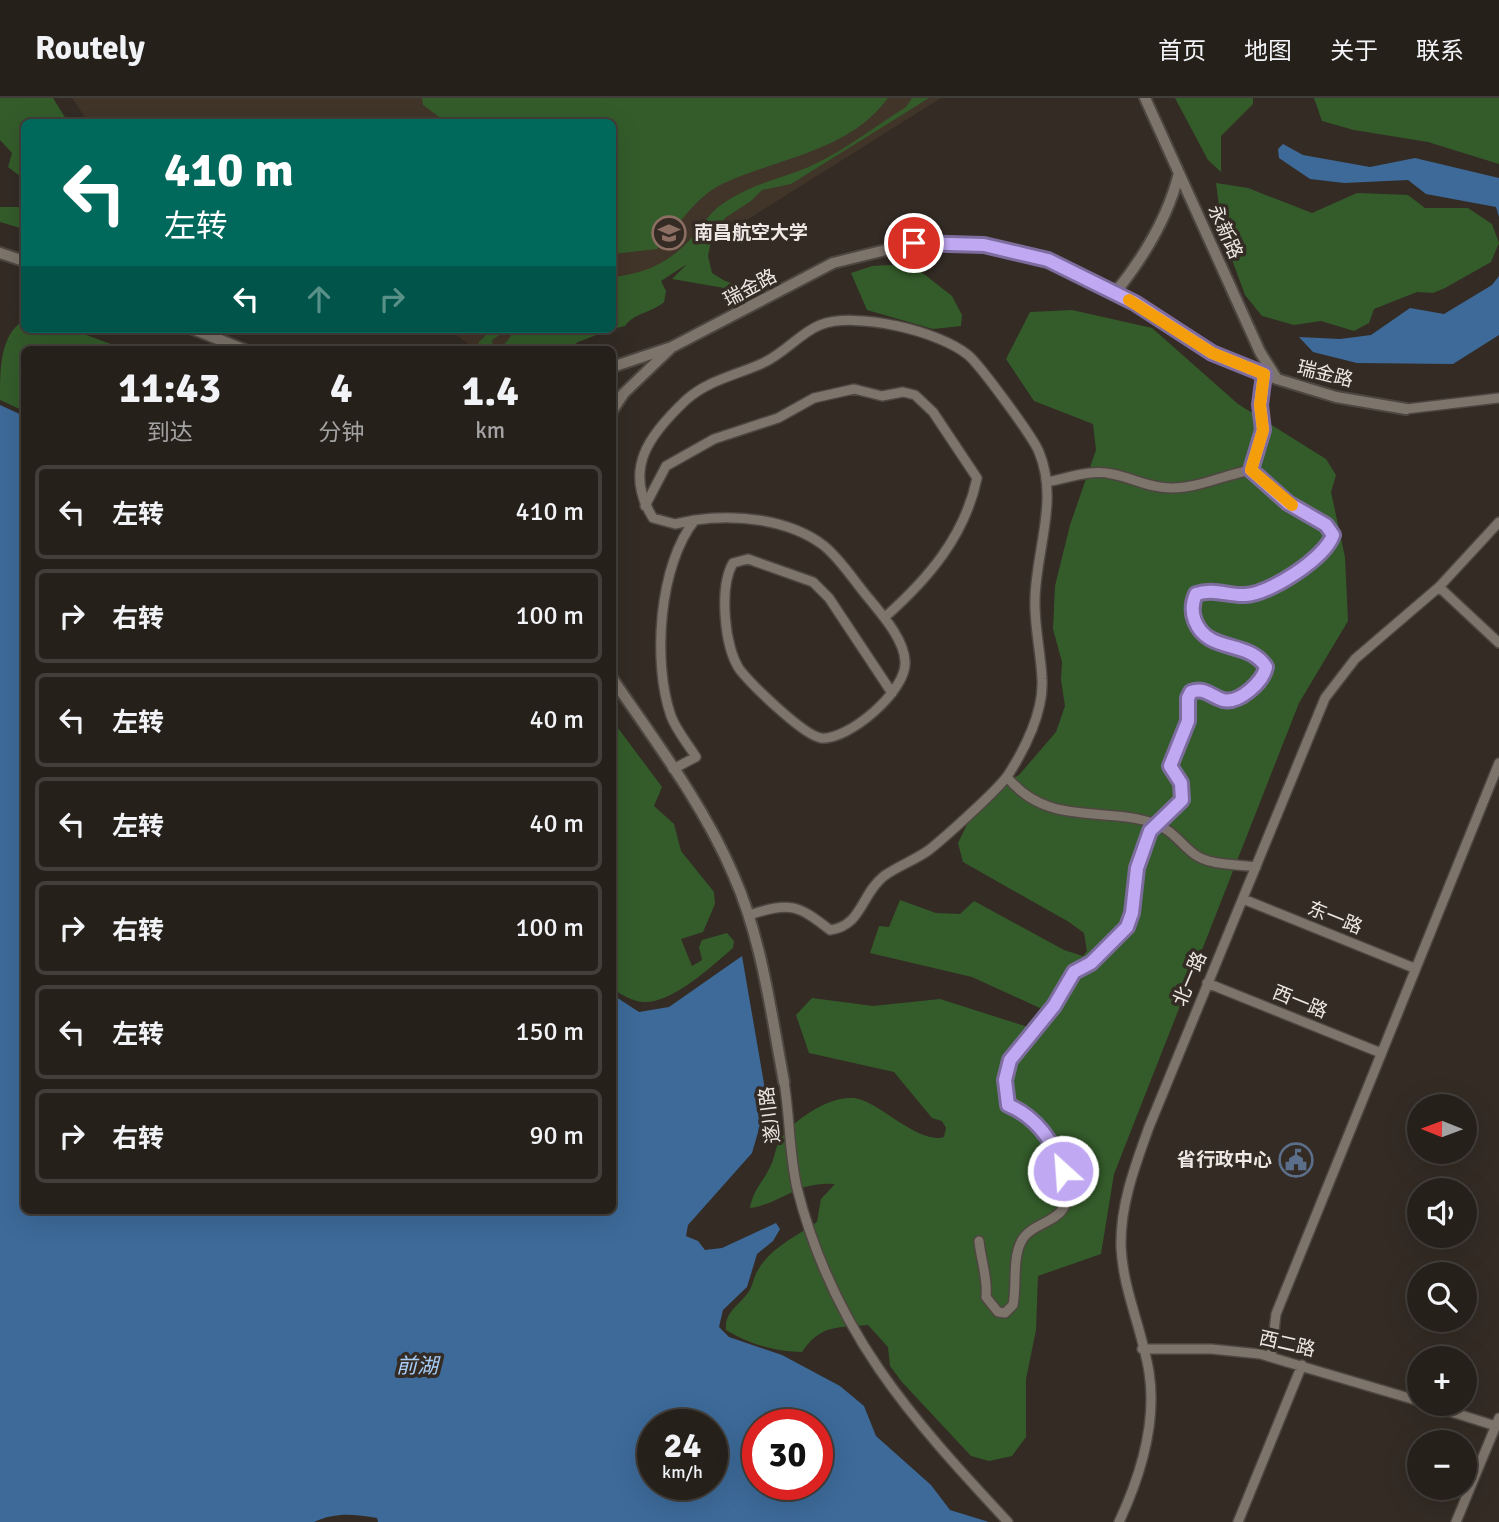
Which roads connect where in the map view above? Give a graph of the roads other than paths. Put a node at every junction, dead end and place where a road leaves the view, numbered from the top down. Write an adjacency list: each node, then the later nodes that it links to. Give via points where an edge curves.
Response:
1 (1145, 98): 2 (street, 永新路)
2 (1179, 173): 5 (street, via 1171,205); 11 (street, 永新路)
3 (0, 253): 4 (street)
4 (21, 260)
5 (1115, 293): 8 (street, 瑞金路, via 1048,260 984,245 914,243 833,263); 10 (street, 瑞金路, via 1212,353)
6 (203, 333): 7 (street)
7 (236, 346)
8 (672, 347): 9 (street, 瑞金路); 13 (street)
9 (616, 366)
10 (1264, 374): 11 (street, 瑞金路); 15 (street, via 1263,430)
11 (1277, 379): 14 (street, 瑞金路, via 1336,397)
12 (1499, 398): 14 (street, 瑞金路)
13 (616, 405)
14 (1406, 409)
15 (1251, 470): 16 (street, via 1172,488 1097,472); 28 (street, via 1333,535 1330,544 1295,576 1261,593 1196,594 1193,616 1208,640 1246,650 1266,667 1260,680 1241,697 1223,700 1205,690 1191,692 1188,721 1170,766 1181,783 1182,800)
16 (1047, 482): 17 (street, via 1039,450 967,354 939,340 870,319 848,319 821,325 786,352 698,390 645,445 639,489); 27 (street, via 1047,519 1034,601 1041,701)
17 (645, 506): 18 (street, via 653,518 675,524); 21 (street, via 666,466 715,439 778,418 814,398 854,389 882,396 915,395 933,412 977,478 959,533 915,591)
18 (695, 520): 21 (street, via 752,519 824,545); 26 (street, via 680,538 663,614 665,688 671,718 696,757)
19 (1499, 522): 20 (street, 北一路)
20 (1439, 587): 22 (street); 29 (street, 北一路, via 1355,659 1325,698)
21 (885, 618): 24 (street, via 906,662)
22 (1499, 643)
23 (616, 684): 26 (street, 遂川路)
24 (892, 694): 24 (street, via 881,707 838,735 822,738 808,733 743,673 732,657 726,636 727,573 733,563 748,559 813,582 829,597)
25 (1499, 763): 32 (street)
26 (673, 769): 31 (street, 遂川路, via 709,826)
27 (1007, 777): 28 (street, via 1018,790 1063,813 1127,816); 31 (street, via 929,850 882,877 856,918 842,929 830,930 803,909 788,905)
28 (1159, 825): 29 (street, via 1205,860); 36 (street, via 1150,831 1137,868 1127,927 1091,963 1074,972 1054,1006 1010,1060 1005,1080 1008,1105 1024,1112 1051,1143 1068,1195 1062,1210 1022,1240 1013,1305 1004,1313 986,1297 988,1281)
29 (1256, 867): 30 (street, 北一路)
30 (1243, 899): 32 (street, 东一路); 33 (street, 北一路)
31 (749, 915): 35 (street, 遂川路)
32 (1413, 968): 34 (street)
33 (1207, 983): 34 (street, 西一路); 37 (street, 北一路, via 1127,1189 1121,1246)
34 (1381, 1053): 38 (street, via 1276,1314)
35 (784, 1082): 43 (street, 遂川路, via 797,1187 830,1288 856,1337 906,1409)
36 (979, 1241)
37 (1142, 1349): 38 (street, 西二路, via 1211,1349); 44 (street, 北一路, via 1149,1373 1148,1431 1133,1492)
38 (1270, 1357): 39 (street, 西二路)
39 (1301, 1365): 40 (street, 西二路); 45 (street)
40 (1407, 1397)
41 (1473, 1416): 42 (street)
42 (1497, 1422): 46 (street)
43 (1008, 1522)
44 (1119, 1522)
45 (1238, 1522)
46 (1456, 1522)

